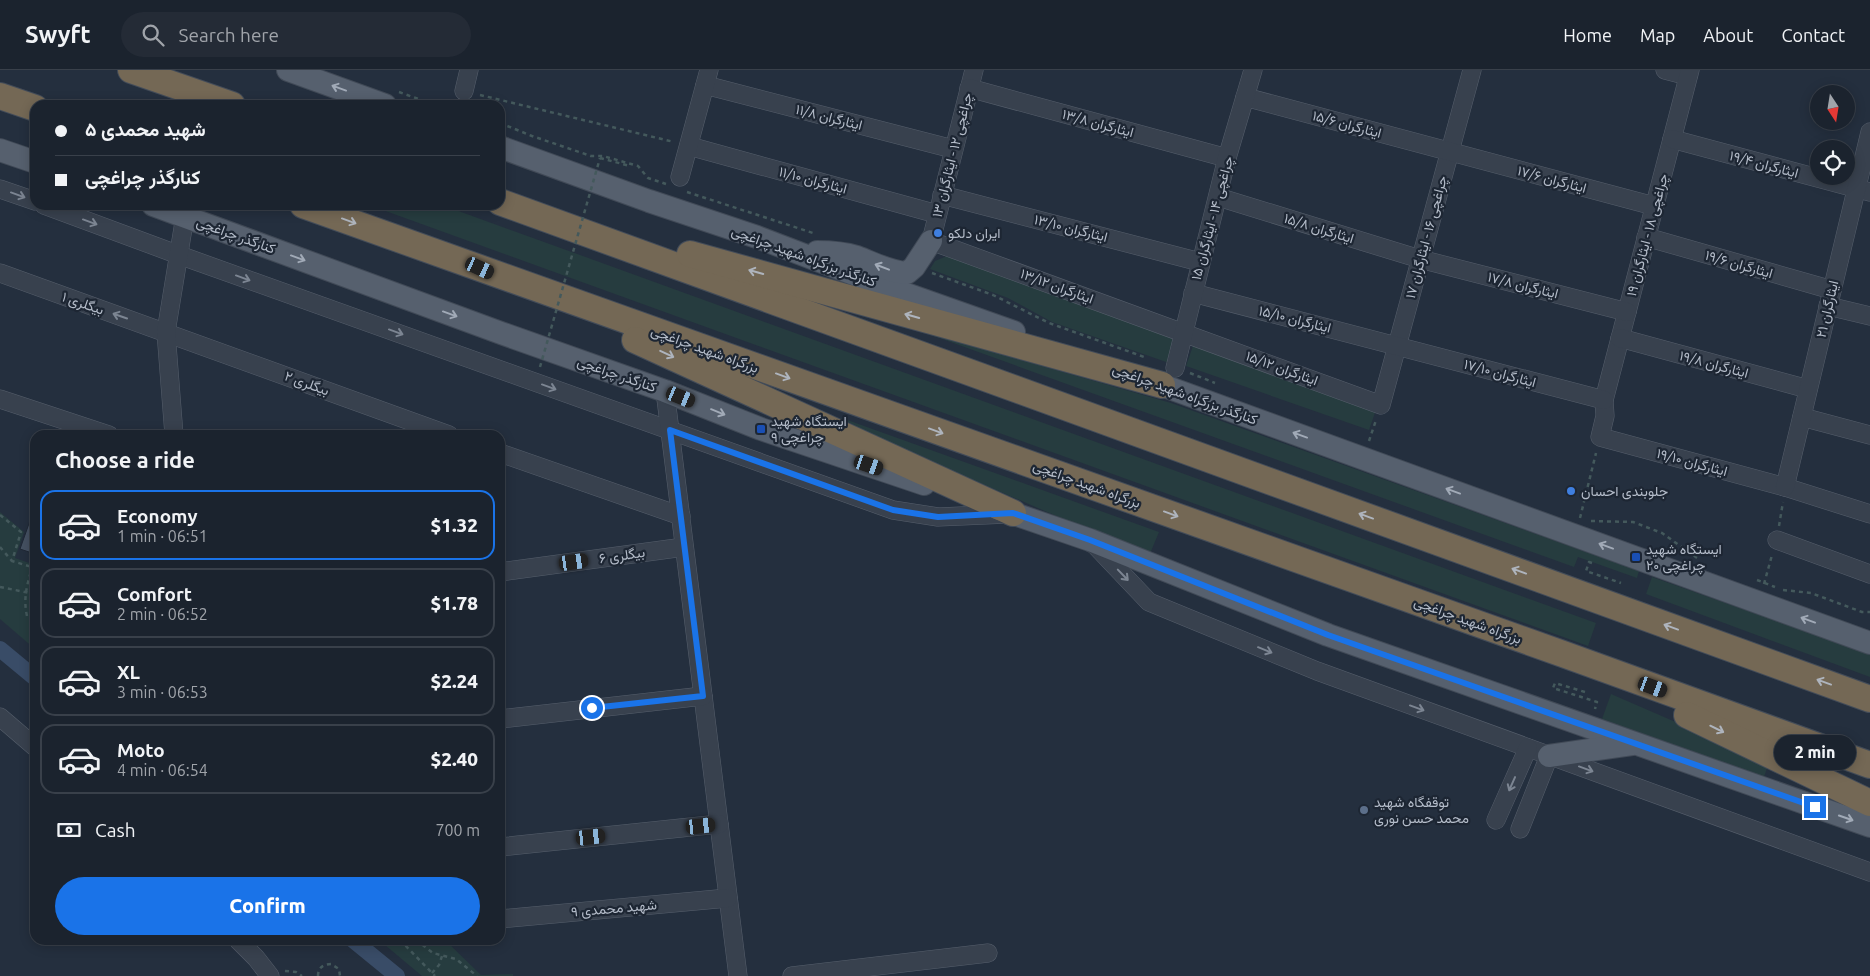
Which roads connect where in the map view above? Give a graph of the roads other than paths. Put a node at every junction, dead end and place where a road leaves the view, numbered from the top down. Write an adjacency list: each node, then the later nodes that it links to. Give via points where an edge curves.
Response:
1 (131, 70): 15 (highway)
2 (152, 70): 16 (highway)
3 (288, 70): 17 (main road, one-way to 3)
4 (469, 70): 12 (street)
5 (974, 70): 11 (street, چراغچی ۱۲ - ایثارگران ۱۳)
6 (1253, 70): 14 (street, چراغچی ۱۴ - ایثارگران ۱۵)
7 (1472, 70): 27 (street, چراغچی ۱۶ - ایثارگران ۱۷)
8 (1665, 70): 9 (street)
9 (1689, 73): 22 (street, چراغچی ۱۸ - ایثارگران ۱۹)
10 (707, 78): 23 (street); 25 (street, ایثارگران ۱۱/۸)
11 (969, 88): 25 (street, چراغچی ۱۲ - ایثارگران ۱۳); 28 (street, ایثارگران ۱۳/۸)
12 (464, 91)
13 (0, 96): 18 (highway)
14 (1245, 96): 27 (street, ایثارگران ۱۵/۶); 28 (street, چراغچی ۱۴ - ایثارگران ۱۵)
15 (219, 100)
16 (220, 100)
17 (371, 100)
18 (30, 106)
19 (0, 112): 20 (highway)
20 (30, 121)
21 (1870, 132): 32 (street, ایثارگران ۲۱)
22 (1672, 139): 32 (street, ایثارگران ۱۹/۴); 38 (street, چراغچی ۱۸ - ایثارگران ۱۹)
23 (689, 146): 30 (street); 42 (street, ایثارگران ۱۱/۱۰)
24 (505, 149): 46 (main road, کنارگذر بزرگراه شهید چراغچی)
25 (954, 149): 33 (street, چراغچی ۱۲ - ایثارگران ۱۳)
26 (0, 150): 29 (main road)
27 (1450, 152): 38 (street, ایثارگران ۱۷/۶); 48 (street, چراغچی ۱۶ - ایثارگران ۱۷)
28 (1228, 158): 34 (street, چراغچی ۱۴ - ایثارگران ۱۵)
29 (30, 160)
30 (677, 184)
31 (0, 188): 35 (street, one-way to 35)
32 (1863, 190): 53 (street, ایثارگران ۲۱)
33 (942, 195): 42 (street, چراغچی ۱۲ - ایثارگران ۱۳); 49 (street, ایثارگران ۱۳/۱۰)
34 (1218, 197): 48 (street, ایثارگران ۱۵/۸); 49 (street, چراغچی ۱۴ - ایثارگران ۱۵)
35 (30, 200)
36 (505, 203): 60 (highway, one-way to 36)
37 (505, 204): 86 (highway, one-way to 37)
38 (1654, 206): 44 (street, چراغچی ۱۸ - ایثارگران ۱۹)
39 (58, 210): 47 (street, one-way to 47)
40 (168, 210): 43 (main road, کنارگذر چراغچی)
41 (317, 210): 50 (highway, بزرگراه شهید چراغچی, one-way to 50)
42 (937, 214): 45 (street, چراغچی ۱۲ - ایثارگران ۱۳)
43 (185, 216): 47 (street); 62 (main road, کنارگذر چراغچی, one-way to 62)
44 (1646, 238): 53 (street, ایثارگران ۱۹/۶); 54 (street, چراغچی ۱۸ - ایثارگران ۱۹)
45 (931, 241): 46 (main road, one-way to 46, via 907,273 854,256); 57 (street, ایثارگران ۱۳/۱۲)
46 (795, 252): 60 (main road, کنارگذر بزرگراه شهید چراغچی, via 898,291)
47 (179, 255): 56 (street); 70 (street, one-way to 70)
48 (1420, 259): 54 (street, ایثارگران ۱۷/۸); 59 (street, چراغچی ۱۶ - ایثارگران ۱۷)
49 (1200, 262): 52 (street, چراغچی ۱۴ - ایثارگران ۱۵)
50 (480, 268): 75 (highway, one-way to 75); 84 (highway, بزرگراه شهید چراغچی, one-way to 84)
51 (0, 274): 56 (street, بیگلری ۱, one-way to 51)
52 (1193, 293): 57 (street, چراغچی ۱۴ - ایثارگران ۱۵); 59 (street, ایثارگران ۱۵/۱۰)
53 (1830, 298): 55 (street, ایثارگران ۱۹/۶); 61 (street, ایثارگران ۲۱)
54 (1627, 312): 58 (street, چراغچی ۱۸ - ایثارگران ۱۹)
55 (1870, 316)
56 (166, 332): 68 (street); 69 (street, بیگلری ۲)
57 (1184, 332): 60 (street, چراغچی ۱۴ - ایثارگران ۱۵); 65 (street, ایثارگران ۱۵/۱۲)
58 (1620, 338): 61 (street, ایثارگران ۱۹/۸); 64 (street, چراغچی ۱۸ - ایثارگران ۱۹)
59 (1397, 345): 64 (street, ایثارگران ۱۷/۱۰); 65 (street, چراغچی ۱۶ - ایثارگران ۱۷)
60 (1168, 376): 83 (main road, کنارگذر بزرگراه شهید چراغچی, one-way to 60, via 1761,592)
61 (1808, 389): 66 (street, ایثارگران ۲۱)
62 (665, 390): 70 (street); 75 (main road, کنارگذر چراغچی, one-way to 75, via 761,429)
63 (0, 398): 67 (street)
64 (1604, 400): 72 (street, چراغچی ۱۸ - ایثارگران ۱۹, via 1605,416)
65 (1380, 405)
66 (1802, 417): 71 (street); 74 (street, ایثارگران ۲۱)
67 (94, 430)
68 (174, 430)
69 (431, 430)
70 (670, 430): 75 (street, via 893,510 938,517); 77 (street)
71 (1870, 435)
72 (1600, 437): 74 (street, ایثارگران ۱۹/۱۰)
73 (505, 455): 77 (street)
74 (1785, 487): 76 (street, ایثارگران ۱۹/۱۰)
75 (1013, 513): 78 (main road, کنارگذر چراغچی)
76 (1870, 514)
77 (680, 516): 80 (street)
78 (1090, 540): 90 (main road, کنارگذر چراغچی, via 1328,635); 91 (street, one-way to 91, via 1149,602 1317,671)
79 (1777, 540): 82 (street)
80 (684, 547): 81 (street, بیگلری ۶); 85 (street)
81 (505, 571)
82 (1870, 574)
83 (1870, 643)
84 (1563, 654): 93 (highway, بزرگراه شهید چراغچی); 94 (highway, one-way to 94)
85 (703, 696): 88 (street); 96 (street)
86 (1866, 697)
87 (0, 717): 89 (street)
88 (505, 718)
89 (30, 743)
90 (1635, 744): 92 (main road); 97 (main road, کنارگذر چراغچی, one-way to 97)
91 (1528, 748): 92 (street); 95 (street, one-way to 95)
92 (1549, 756): 98 (street); 100 (street, one-way to 100)
93 (1870, 765)
94 (1870, 803)
95 (1496, 820)
96 (719, 824): 99 (street); 101 (street)
97 (1870, 826)
98 (1520, 828)
99 (505, 846)
100 (1870, 872)
101 (728, 898): 102 (street, شهید محمدی ۹); 106 (street)
102 (505, 919)
103 (243, 945): 105 (street)
104 (988, 953): 107 (street)
105 (270, 976)
106 (738, 976)
107 (792, 976)

